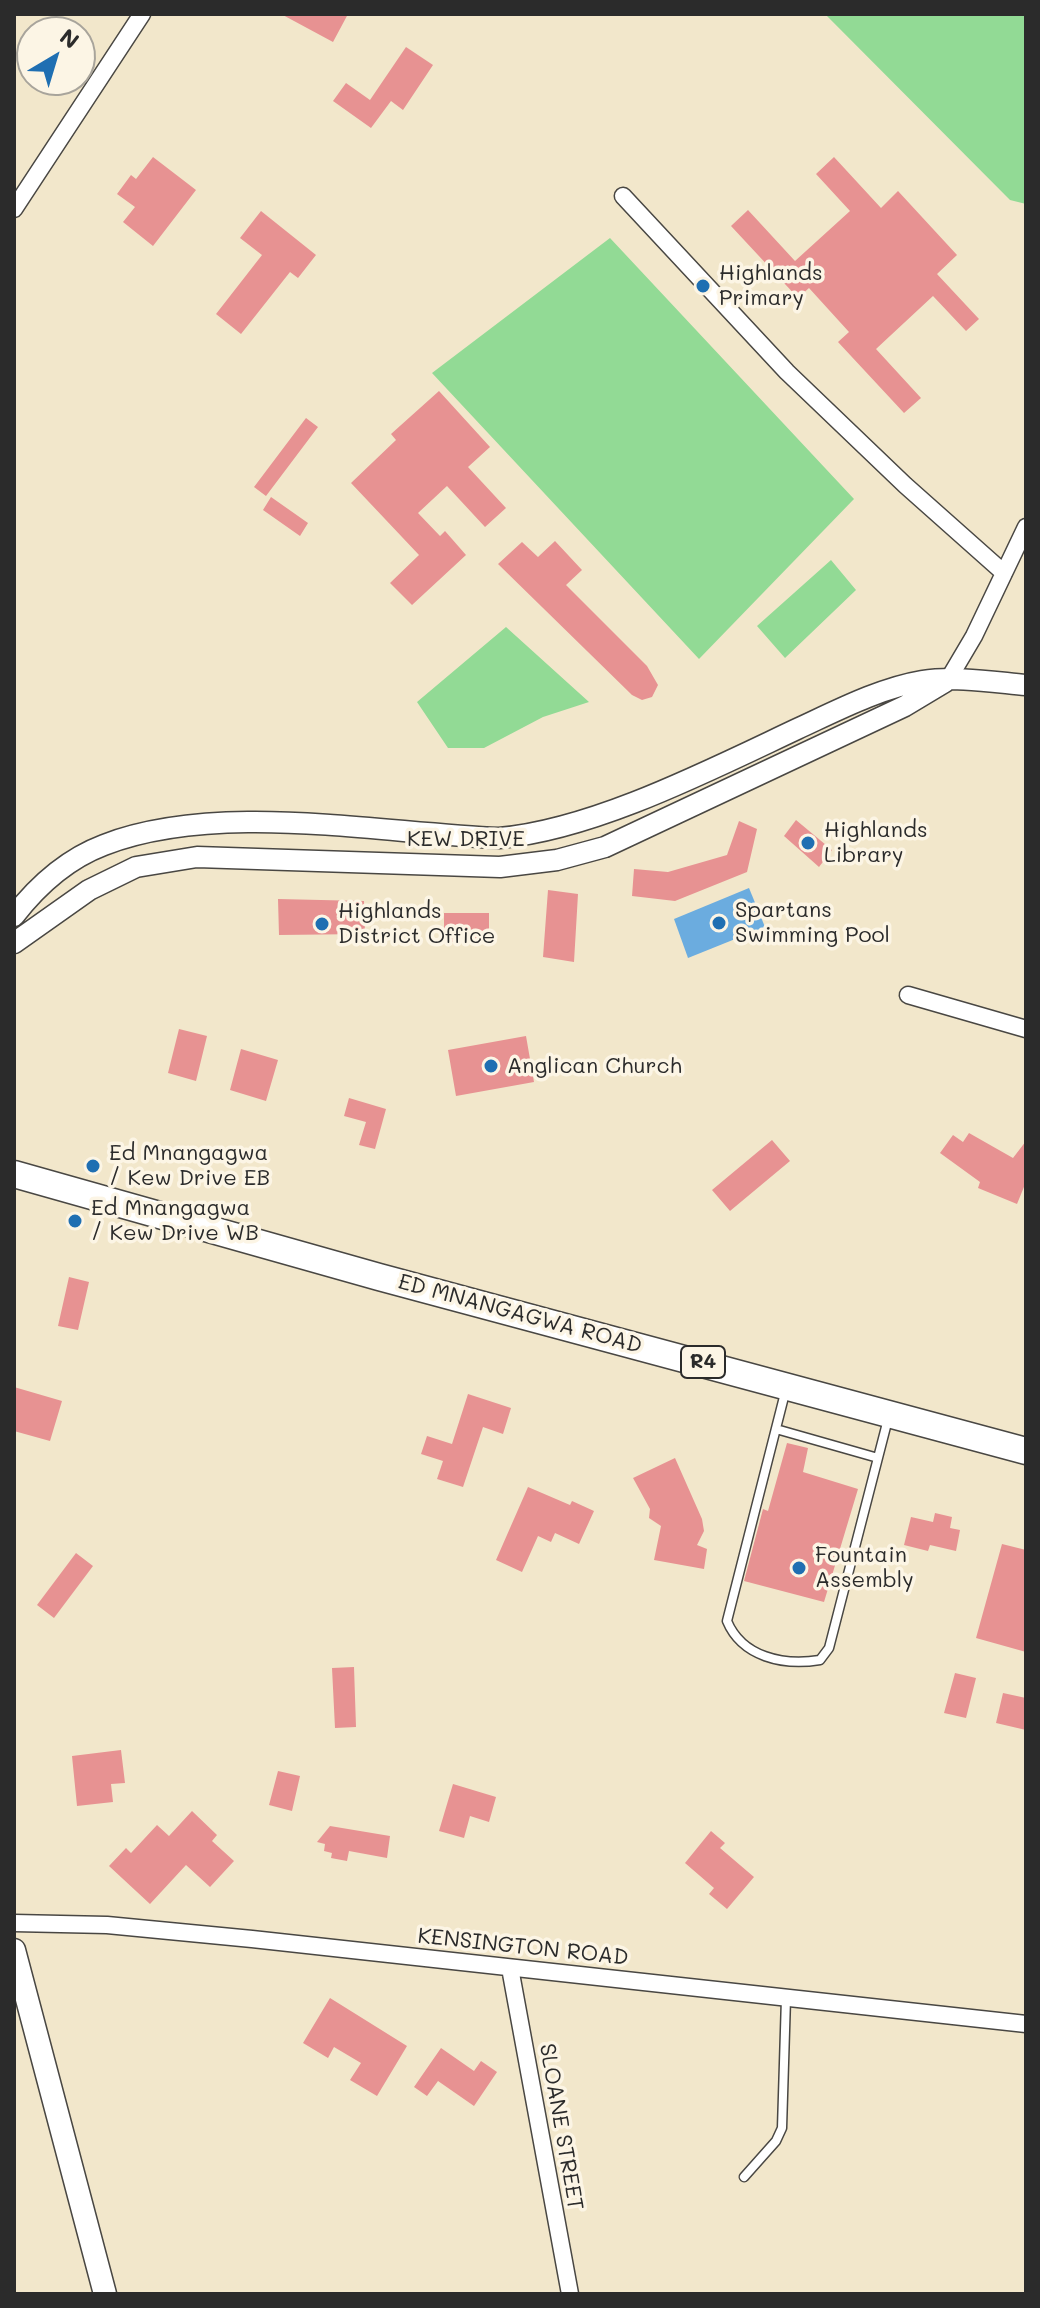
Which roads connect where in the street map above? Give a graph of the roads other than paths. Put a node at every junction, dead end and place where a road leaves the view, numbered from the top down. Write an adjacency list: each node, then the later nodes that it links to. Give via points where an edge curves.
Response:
1 (142, 14): 3 (street)
2 (623, 196): 5 (street, via 787,372)
3 (14, 209)
4 (1026, 527): 5 (street)
5 (1004, 573): 6 (street)
6 (948, 680): 7 (street, KEW DRIVE); 8 (street, KEW DRIVE, via 908,684 843,708 728,761 538,835 499,838 239,823 152,830 102,845 65,866); 9 (street, KEW DRIVE, via 905,706 593,850 500,867 197,857 136,867 89,890)
7 (1026, 685)
8 (14, 916)
9 (14, 943)
10 (908, 995): 11 (street)
11 (1026, 1029)
12 (16, 1176): 13 (highway, ED MNANGAGWA ROAD / R4)
13 (787, 1385): 14 (highway, ED MNANGAGWA ROAD / R4); 15 (lane)
14 (890, 1415): 16 (highway, ED MNANGAGWA ROAD / R4); 17 (lane)
15 (776, 1429): 17 (lane); 17 (lane, via 727,1621 747,1651 803,1663 820,1660 829,1648)
16 (1026, 1451)
17 (878, 1458)
18 (14, 1923): 20 (street, KENSINGTON ROAD, via 107,1925)
19 (14, 1950): 24 (main road)
20 (510, 1968): 21 (street, KENSINGTON ROAD); 25 (street, SLOANE STREET)
21 (786, 1997): 22 (street, KENSINGTON ROAD); 23 (lane, via 782,2128)
22 (1026, 2024)
23 (744, 2177)
24 (105, 2294)
25 (570, 2294)

